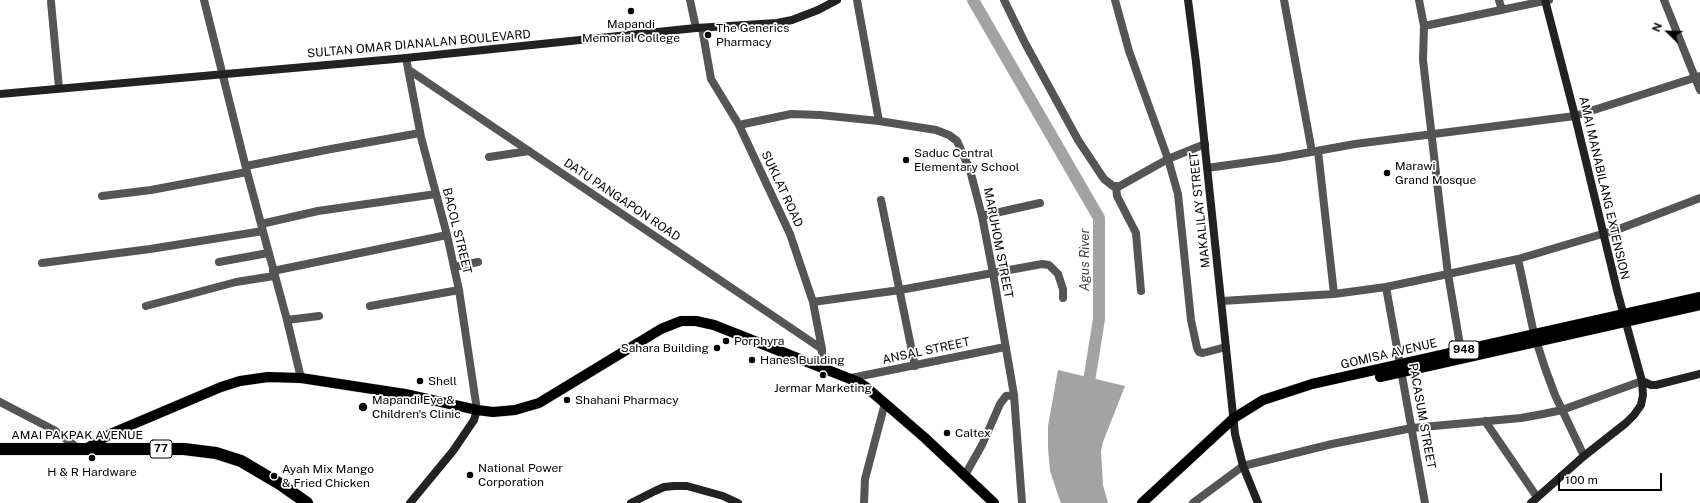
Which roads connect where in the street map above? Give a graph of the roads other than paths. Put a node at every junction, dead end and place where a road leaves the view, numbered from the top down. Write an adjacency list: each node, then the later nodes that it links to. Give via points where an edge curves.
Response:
1 (204, 0): 19 (street)
2 (690, 0): 16 (street, SUKLAT ROAD)
3 (837, 0): 16 (main road, SULTAN OMAR DIANALAN BOULEVARD, via 792,20)
4 (856, 0): 25 (street)
5 (1004, 0): 36 (street, via 1078,140 1100,175)
6 (1114, 0): 33 (street, via 1129,51)
7 (1188, 0): 29 (main road, MAKALILAY STREET)
8 (1284, 0): 31 (street)
9 (1419, 0): 15 (street)
10 (1499, 0): 14 (street)
11 (1547, 0): 14 (street); 24 (main road, AMAI MANABILANG EXTENSION)
12 (1664, 0): 20 (street)
13 (50, 2): 21 (street)
14 (1502, 10): 15 (street)
15 (1424, 26): 28 (street, via 1422,60)
16 (699, 28): 17 (main road, SULTAN OMAR DIANALAN BOULEVARD); 26 (street, SUKLAT ROAD, via 711,79)
17 (406, 58): 18 (street, BACOL STREET); 19 (main road, SULTAN OMAR DIANALAN BOULEVARD)
18 (409, 70): 27 (street, BACOL STREET); 30 (street, DATU PANGAPON ROAD)
19 (222, 73): 21 (main road, SULTAN OMAR DIANALAN BOULEVARD); 35 (street)
20 (1698, 77): 22 (street); 24 (street)
21 (58, 88): 23 (main road, SULTAN OMAR DIANALAN BOULEVARD)
22 (1700, 90)
23 (0, 94)
24 (1575, 116): 28 (street); 44 (main road, AMAI MANABILANG EXTENSION)
25 (879, 121): 26 (street, MARUHOM STREET, via 791,114); 42 (street, MARUHOM STREET, via 936,130 950,135 957,141 970,170)
26 (739, 125): 63 (street, SUKLAT ROAD, via 790,234)
27 (420, 133): 35 (street, via 331,149); 37 (street, BACOL STREET)
28 (1432, 135): 31 (street); 54 (street)
29 (1205, 144): 33 (street); 34 (main road, MAKALILAY STREET)
30 (529, 151): 32 (street); 73 (street, DATU PANGAPON ROAD)
31 (1315, 151): 34 (street); 59 (street)
32 (489, 157)
33 (1168, 159): 36 (street); 72 (street, via 1178,194 1195,342 1198,350 1203,353)
34 (1207, 168): 62 (main road, MAKALILAY STREET)
35 (246, 169): 38 (street, via 150,190); 43 (street)
36 (1116, 186): 58 (street, via 1117,196 1136,233)
37 (436, 194): 43 (street, via 318,211); 45 (street, BACOL STREET)
38 (102, 196)
39 (1700, 198): 44 (street)
40 (881, 200): 57 (street)
41 (1040, 203): 42 (street)
42 (982, 216): 52 (street, MARUHOM STREET)
43 (262, 228): 46 (street); 50 (street, via 150,249)
44 (1603, 234): 47 (street); 68 (main road, AMAI MANABILANG EXTENSION)
45 (447, 235): 51 (street, BACOL STREET); 53 (street)
46 (268, 252): 48 (street); 53 (street)
47 (1518, 259): 54 (street); 70 (street)
48 (219, 262)
49 (478, 262): 51 (street)
50 (42, 263)
51 (454, 267): 56 (street, BACOL STREET)
52 (993, 273): 57 (street); 61 (street, via 1042,264 1049,266 1058,274); 71 (street, MARUHOM STREET)
53 (274, 274): 65 (street); 69 (street)
54 (1448, 274): 55 (street); 74 (street)
55 (1386, 287): 59 (street); 77 (street, PACASUM STREET)
56 (459, 290): 66 (street); 85 (street, BACOL STREET)
57 (900, 290): 63 (street); 75 (street)
58 (1141, 291)
59 (1334, 294): 62 (street)
60 (1700, 297): 68 (main road, GOMISA AVENUE / 948)
61 (1063, 298)
62 (1222, 301): 72 (main road, MAKALILAY STREET)
63 (813, 302): 73 (street, SUKLAT ROAD)
64 (1700, 305): 68 (main road, GOMISA AVENUE / 948)
65 (146, 306)
66 (370, 306)
67 (319, 316): 69 (street)
68 (1624, 318): 70 (main road, GOMISA AVENUE / 948); 81 (main road, AMAI MANABILANG EXTENSION)
69 (287, 320): 79 (street)
70 (1536, 338): 74 (main road, GOMISA AVENUE / 948); 77 (main road, GOMISA AVENUE / 948); 86 (street)
71 (1005, 347): 75 (street, ANSAL STREET); 82 (street, MARUHOM STREET)
72 (1226, 347): 87 (main road, MAKALILAY STREET)
73 (822, 349): 76 (street, SUKLAT ROAD)
74 (1461, 351): 77 (main road, GOMISA AVENUE / 948)
75 (915, 366): 80 (street, ANSAL STREET)
76 (822, 367): 80 (main road); 85 (main road, via 714,325 681,321 661,329 539,404 515,410)
77 (1401, 369): 87 (main road, GOMISA AVENUE / 948, via 1312,384 1286,392 1263,400); 89 (street, PACASUM STREET)
78 (1700, 374): 81 (main road, via 1656,384)
79 (301, 378): 85 (main road, via 405,394); 91 (main road, via 268,376 221,387 110,434)
80 (852, 378): 84 (main road)
81 (1642, 381): 86 (street); 92 (main road, AMAI MANABILANG EXTENSION, via 1641,405 1634,415)
82 (1014, 395): 94 (street, via 1003,399); 102 (street, MARUHOM STREET)
83 (0, 402): 91 (street, via 54,430)
84 (885, 403): 94 (main road); 100 (street, via 865,479)
85 (477, 410): 97 (main road, via 474,420 453,451)
86 (1562, 410): 88 (street); 92 (street)
87 (1234, 421): 93 (main road, MAKALILAY STREET); 103 (main road, GOMISA AVENUE / 948); 104 (main road, GOMISA AVENUE / 948)
88 (1485, 421): 89 (street); 95 (street)
89 (1412, 428): 93 (street); 107 (street, PACASUM STREET)
90 (0, 449): 91 (highway, AMAI PAKPAK AVENUE / 77)
91 (83, 449): 96 (highway, AMAI PAKPAK AVENUE / 77, via 184,449 216,453 241,461)
92 (1584, 456): 95 (main road, AMAI MANABILANG EXTENSION)
93 (1243, 466): 105 (street); 106 (main road, MAKALILAY STREET)
94 (965, 475): 101 (main road)
95 (1534, 500)
96 (308, 503)
97 (410, 503)
98 (631, 503): 99 (main road, via 664,487 674,486 687,486)
99 (738, 503)
100 (864, 503)
101 (994, 503)
102 (1022, 503)
103 (1142, 503)
104 (1151, 503)
105 (1193, 503)
106 (1258, 503)
107 (1425, 503)

